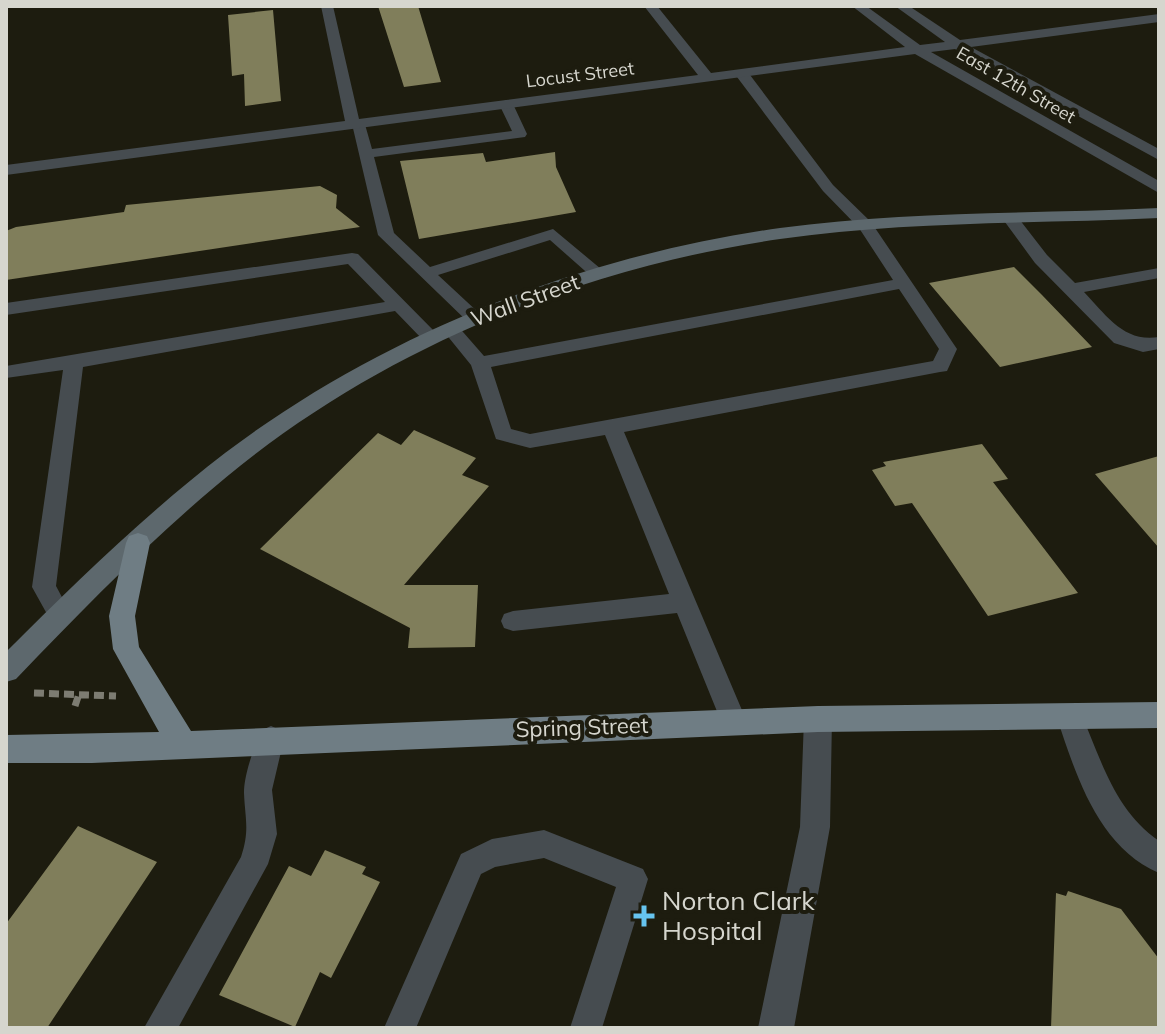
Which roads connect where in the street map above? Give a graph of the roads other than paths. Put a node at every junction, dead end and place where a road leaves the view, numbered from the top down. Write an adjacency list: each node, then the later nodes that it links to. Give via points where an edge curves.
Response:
1 (327, 6): 11 (street)
2 (650, 6): 9 (street)
3 (858, 6): 7 (street, East 12th Street)
4 (901, 6): 6 (street, East 12th Street)
5 (1159, 18): 6 (street, Locust Street)
6 (958, 45): 7 (street, Locust Street); 13 (street, East 12th Street)
7 (919, 51): 8 (street, Locust Street); 15 (street, East 12th Street)
8 (742, 74): 9 (street, Locust Street); 18 (lane, via 828,188)
9 (708, 78): 10 (street, Locust Street)
10 (506, 104): 11 (street, Locust Street); 12 (lane, via 520,134)
11 (356, 124): 12 (lane); 14 (street, Locust Street)
12 (367, 154): 19 (lane, via 386,235)
13 (1159, 155)
14 (6, 170)
15 (1159, 188)
16 (1159, 213): 17 (street, Wall Street)
17 (1010, 218): 18 (street, Wall Street); 23 (lane)
18 (865, 225): 21 (street, Wall Street, via 732,242); 22 (lane)
19 (427, 273): 21 (lane, via 553,234); 26 (lane)
20 (1159, 273): 23 (lane)
21 (599, 274): 26 (street, Wall Street)
22 (905, 283): 30 (lane); 32 (lane, via 948,349 940,366)
23 (1071, 289): 28 (lane, via 1120,339 1143,346)
24 (399, 305): 25 (lane, via 352,258); 27 (lane); 29 (lane)
25 (6, 309)
26 (474, 318): 27 (street, Wall Street)
27 (440, 332): 30 (lane); 33 (street, Wall Street, via 350,380 267,434)
28 (1159, 343)
29 (74, 362): 31 (lane); 35 (lane, via 44,587)
30 (480, 363): 32 (lane, via 503,434 530,441)
31 (6, 372)
32 (612, 427): 34 (lane)
33 (138, 543): 35 (street, Wall Street); 43 (main road, via 122,616 126,649)
34 (684, 602): 36 (lane); 41 (lane)
35 (60, 616): 37 (street, Wall Street)
36 (513, 621)
37 (6, 670)
38 (1159, 715): 39 (main road, Spring Street)
39 (1070, 718): 40 (main road, Spring Street); 45 (lane, via 1093,784 1139,846)
40 (818, 719): 41 (main road, Spring Street); 49 (street, via 815,827)
41 (734, 722): 42 (main road, Spring Street)
42 (271, 739): 43 (main road, Spring Street); 46 (lane, via 258,790 263,834 253,864)
43 (181, 742): 44 (main road, Spring Street)
44 (6, 749)
45 (1159, 858)
46 (160, 1028)
47 (400, 1028): 48 (lane, via 471,864 492,853 544,844 633,879)
48 (586, 1028)
49 (776, 1028)

